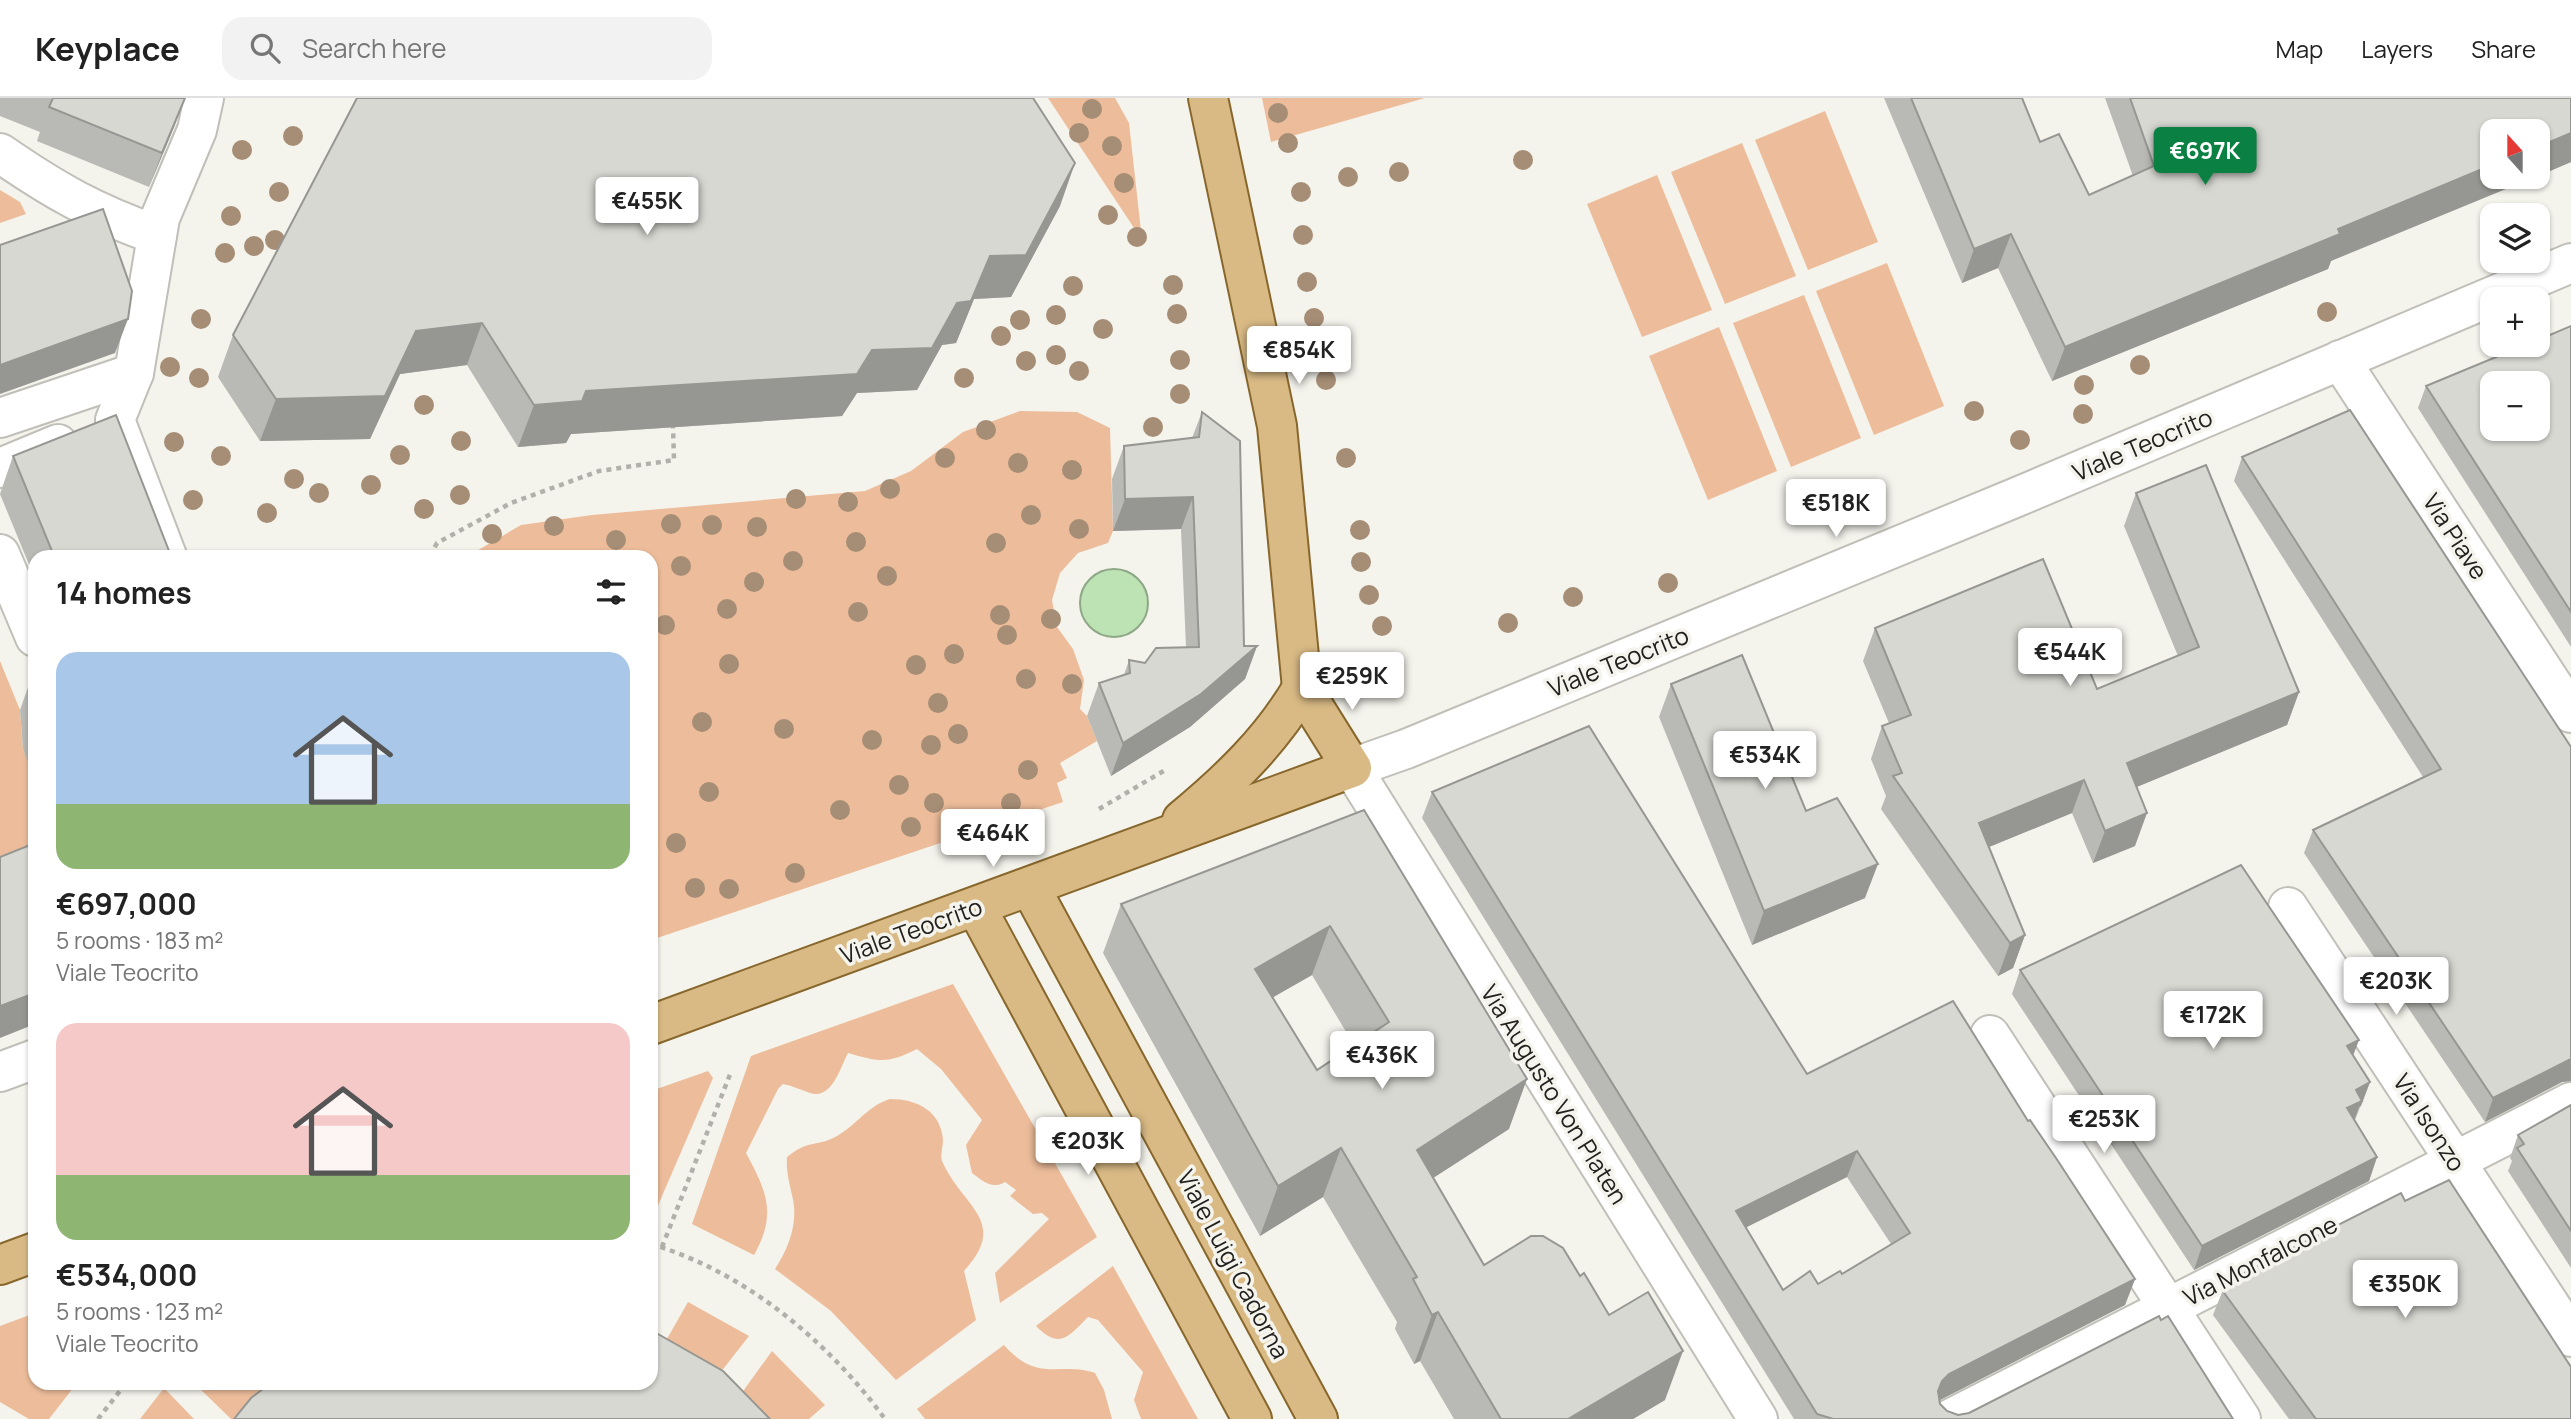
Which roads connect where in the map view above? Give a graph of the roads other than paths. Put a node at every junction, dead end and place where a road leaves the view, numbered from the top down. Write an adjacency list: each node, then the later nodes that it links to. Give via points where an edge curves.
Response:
1 (204, 98): 6 (street, via 197,130)
2 (1208, 98): 16 (main road, via 1277,426)
3 (0, 153): 4 (street)
4 (101, 216): 5 (street); 6 (street)
5 (63, 230)
6 (157, 235): 9 (street)
7 (2571, 263): 8 (street, Viale Teocrito)
8 (2340, 360): 17 (street, Via Piave); 18 (street, Viale Teocrito, via 2017,498)
9 (134, 373): 10 (street); 11 (street)
10 (0, 418)
11 (115, 420): 12 (street); 13 (street)
12 (0, 468)
13 (165, 550)
14 (0, 554): 15 (street)
15 (28, 620)
16 (1303, 688): 18 (main road); 19 (main road, via 1265,743 1224,786)
17 (2571, 713)
18 (1352, 768): 19 (main road, Viale Teocrito); 35 (street, Via Augusto Von Platen)
19 (1161, 838): 20 (main road, Viale Teocrito)
20 (1030, 887): 21 (main road, Viale Teocrito); 34 (main road, Viale Luigi Cadorna)
21 (976, 906): 23 (main road, Viale Teocrito); 33 (main road)
22 (2288, 907): 28 (street, Via Isonzo)
23 (658, 1022)
24 (1990, 1035): 31 (street)
25 (28, 1062): 26 (street)
26 (0, 1072)
27 (2571, 1102): 28 (street, Via Monfalcone)
28 (2455, 1160): 31 (street, Via Monfalcone); 32 (street, Via Isonzo)
29 (28, 1255): 30 (main road)
30 (0, 1265)
31 (2168, 1307): 36 (street, Via Monfalcone); 37 (street)
32 (2571, 1337)
33 (1252, 1419)
34 (1318, 1419)
35 (1758, 1419)
36 (1950, 1419)
37 (2242, 1419)

